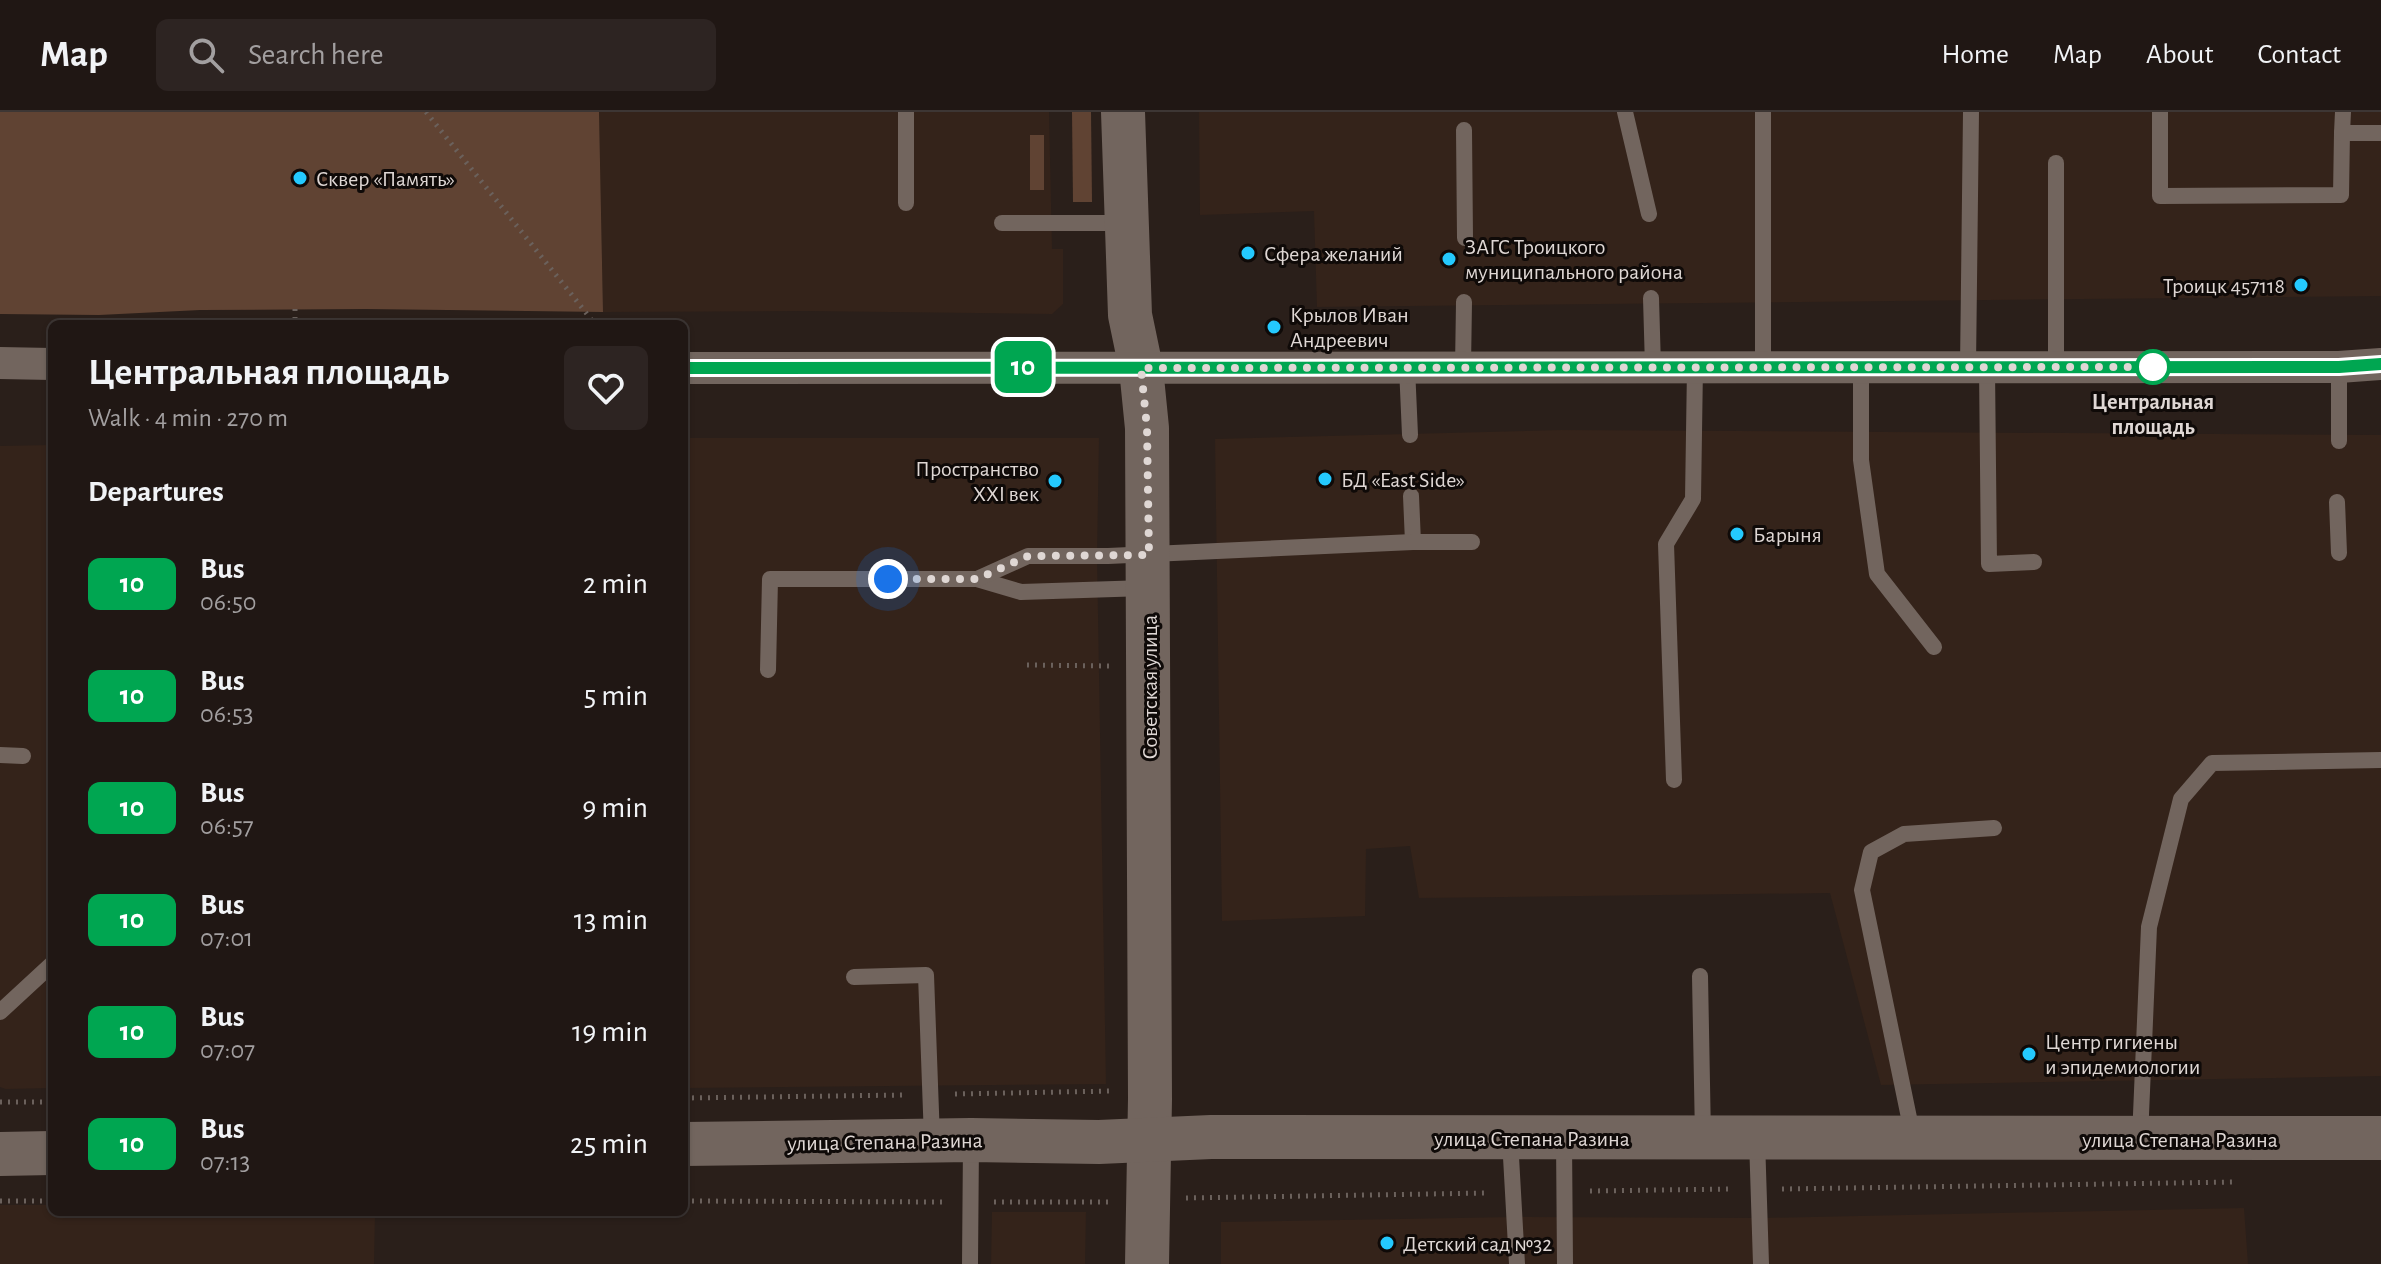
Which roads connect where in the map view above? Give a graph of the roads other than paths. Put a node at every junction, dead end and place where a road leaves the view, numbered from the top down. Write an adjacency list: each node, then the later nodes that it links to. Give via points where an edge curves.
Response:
1 (906, 112): 12 (lane)
2 (1123, 112): 15 (street, Советская улица)
3 (1625, 112): 13 (lane)
4 (1763, 112): 26 (lane)
5 (1971, 112): 32 (lane)
6 (2160, 112): 9 (lane, via 2160,196 2341,195)
7 (2343, 112): 9 (lane)
8 (1464, 130): 16 (lane)
9 (2342, 133): 10 (lane)
10 (2381, 133)
11 (2056, 163): 28 (lane)
12 (906, 203)
13 (1649, 214)
14 (1002, 223): 15 (lane)
15 (1127, 223): 31 (street, Советская улица, via 1130,315)
16 (1465, 238)
17 (1651, 298): 24 (lane)
18 (1464, 302): 23 (lane)
19 (0, 363): 20 (street)
20 (48, 364)
21 (2381, 364): 29 (street)
22 (1407, 367): 23 (street); 31 (street); 33 (lane)
23 (1463, 367): 24 (street)
24 (1653, 367): 25 (street)
25 (1695, 367): 26 (street); 48 (lane, via 1693,499 1666,544)
26 (1763, 367): 27 (street)
27 (1861, 367): 32 (street); 43 (lane, via 1861,460 1877,574)
28 (2056, 367): 29 (street); 32 (street)
29 (2339, 367): 34 (lane)
30 (688, 368): 31 (street)
31 (1141, 368): 41 (street, Советская улица)
32 (1978, 368): 40 (lane, via 1989,564)
33 (1410, 435)
34 (2339, 441)
35 (1411, 496): 37 (lane)
36 (2337, 502): 39 (lane)
37 (1413, 542): 38 (lane); 41 (lane)
38 (1472, 542)
39 (2339, 553)
40 (2034, 562)
41 (1149, 572): 42 (lane, via 1021,592); 42 (lane, via 1028,556); 58 (street, Советская улица)
42 (977, 579): 44 (lane, via 770,579)
43 (1934, 647)
44 (768, 670)
45 (0, 755): 46 (lane)
46 (23, 756)
47 (2381, 760): 61 (lane, via 2212,763 2181,799 2149,927)
48 (1674, 780)
49 (1994, 828): 60 (lane, via 1904,834 1871,852 1862,890)
50 (48, 968): 53 (lane)
51 (1700, 976): 56 (lane)
52 (854, 977): 62 (lane, via 926,975)
53 (0, 1012)
54 (1510, 1138): 55 (street, улица Степана Разина); 58 (street, улица Степана Разина); 68 (lane)
55 (1564, 1138): 56 (street, улица Степана Разина); 69 (lane)
56 (1703, 1138): 59 (street, улица Степана Разина)
57 (2381, 1138): 61 (street, улица Степана Разина)
58 (1149, 1139): 62 (street, улица Степана Разина); 67 (street, Советская улица)
59 (1757, 1139): 60 (street, улица Степана Разина); 70 (lane)
60 (1913, 1139): 61 (street, улица Степана Разина)
61 (2140, 1139)
62 (951, 1140): 63 (street, улица Степана Разина); 66 (lane)
63 (688, 1144)
64 (48, 1153): 65 (street)
65 (0, 1154)
66 (970, 1264)
67 (1147, 1264)
68 (1517, 1264)
69 (1565, 1264)
70 (1761, 1264)

